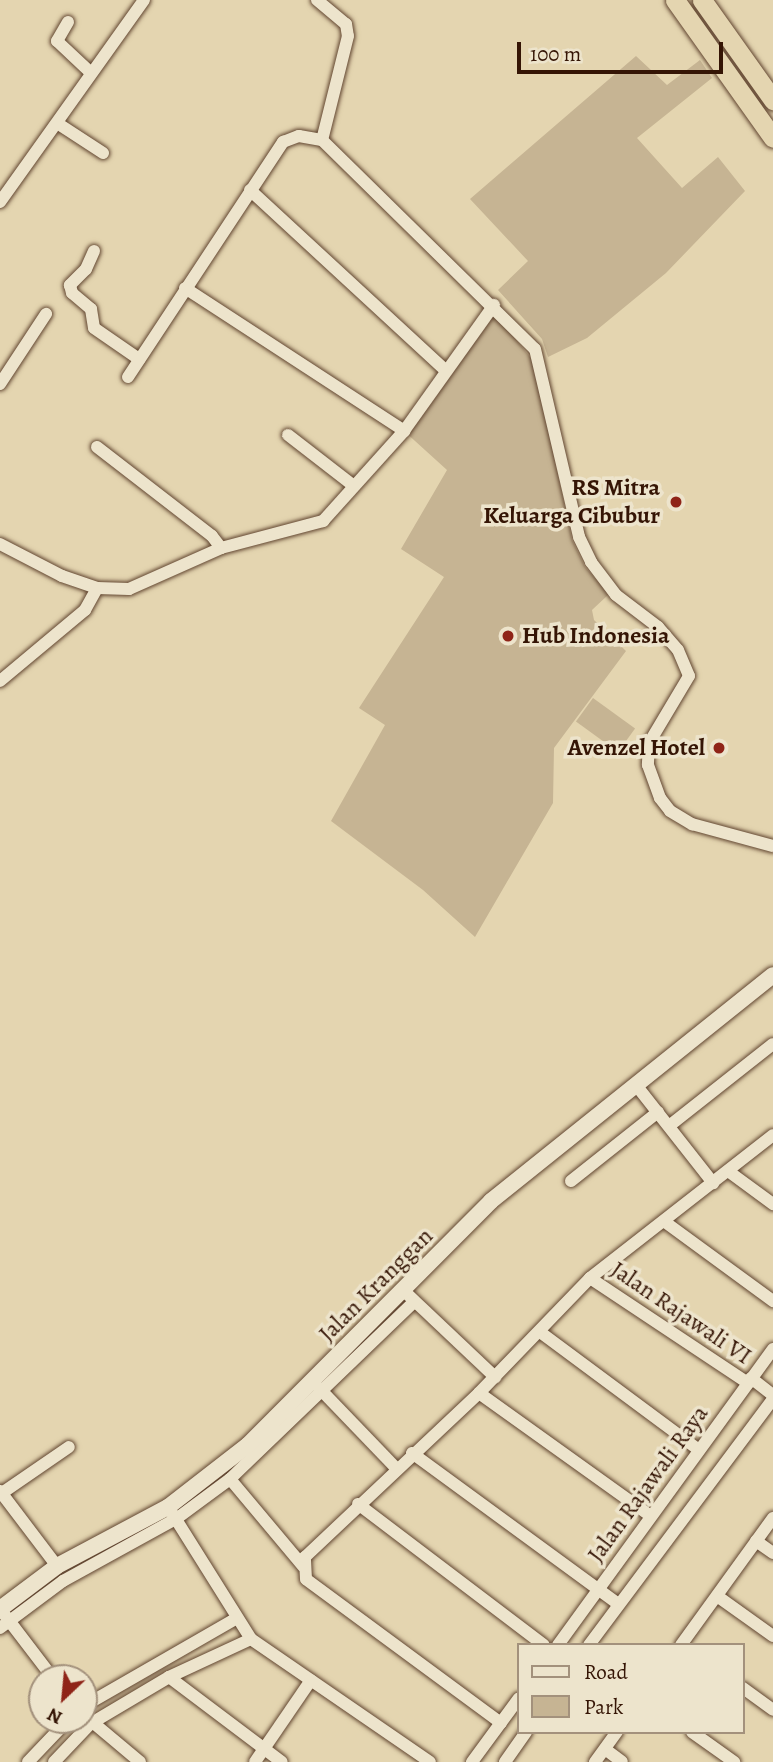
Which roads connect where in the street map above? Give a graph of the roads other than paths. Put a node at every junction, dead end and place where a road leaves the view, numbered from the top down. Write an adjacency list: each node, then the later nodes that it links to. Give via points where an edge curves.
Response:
1 (144, 0): 6 (street)
2 (317, 0): 10 (street, via 346,23 348,36)
3 (675, 0): 9 (highway)
4 (702, 0): 7 (highway)
5 (68, 22): 6 (street, via 57,41)
6 (92, 73): 8 (street)
7 (773, 100)
8 (57, 123): 11 (street); 13 (street)
9 (773, 138)
10 (322, 140): 12 (street, via 287,137); 16 (street)
11 (103, 153)
12 (250, 190): 15 (street); 19 (street)
13 (0, 202)
14 (94, 251): 18 (street, via 71,285 72,293 91,309 94,328)
15 (185, 288): 18 (street); 22 (street)
16 (494, 305): 19 (street); 30 (street, via 535,349 579,537 591,562 616,595 664,635 688,676 649,743 648,765 660,798 670,811 692,824)
17 (46, 314): 21 (street)
18 (139, 359): 20 (street)
19 (444, 369): 22 (street)
20 (128, 377)
21 (0, 384)
22 (404, 430): 25 (street)
23 (288, 435): 25 (street)
24 (97, 447): 27 (street, via 212,536)
25 (354, 486): 27 (street, via 323,521)
26 (0, 544): 28 (street, via 62,576)
27 (221, 548): 28 (street, via 130,589)
28 (97, 588): 29 (street, via 85,610)
29 (0, 681)
30 (773, 846)
31 (773, 975): 33 (main road, Jalan Kranggan)
32 (773, 1044): 35 (street)
33 (636, 1085): 34 (street); 43 (main road, Jalan Kranggan, via 491,1201)
34 (658, 1112): 35 (street); 38 (street)
35 (669, 1126): 39 (street)
36 (773, 1135): 37 (street)
37 (728, 1171): 39 (street); 40 (street)
38 (571, 1181)
39 (713, 1183): 41 (street)
40 (773, 1204)
41 (665, 1222): 42 (street); 44 (street)
42 (590, 1278): 45 (street); 48 (street, Jalan Rajawali VI)
43 (409, 1296): 47 (street); 49 (main road, Jalan Kranggan)
44 (773, 1301)
45 (540, 1332): 47 (street); 53 (street)
46 (773, 1349): 48 (street, Jalan Rajawali Raya)
47 (495, 1377): 50 (street)
48 (750, 1381): 51 (street, Jalan Rajawali VI); 53 (street, Jalan Rajawali Raya)
49 (318, 1386): 55 (street); 56 (street); 59 (main road, Jalan Kranggan)
50 (479, 1393): 54 (street); 60 (street)
51 (773, 1397): 68 (street)
52 (69, 1447): 57 (street)
53 (699, 1450): 60 (street, Jalan Rajawali Raya)
54 (412, 1453): 55 (street); 66 (street)
55 (396, 1468): 58 (street)
56 (230, 1479): 59 (street); 65 (street)
57 (1, 1492): 64 (street)
58 (358, 1504): 65 (street, via 305,1557); 73 (street)
59 (172, 1513): 64 (main road, Jalan Kranggan); 69 (street); 70 (street)
60 (651, 1516): 66 (street, Jalan Rajawali Raya)
61 (773, 1518): 62 (street)
62 (756, 1541): 63 (street); 67 (street)
63 (773, 1553)
64 (57, 1566): 69 (main road, Jalan Kranggan)
65 (303, 1566): 85 (street, via 306,1579)
66 (598, 1590): 68 (street); 74 (street, Jalan Rajawali Raya)
67 (716, 1595): 71 (street); 76 (street)
68 (618, 1604): 75 (street)
69 (2, 1615): 77 (street)
70 (234, 1619): 72 (street); 81 (street)
71 (773, 1636)
72 (251, 1639): 78 (street); 79 (street)
73 (541, 1643)
74 (559, 1643)
75 (590, 1643)
76 (683, 1643)
77 (42, 1664)
78 (169, 1678): 84 (street); 92 (street)
79 (311, 1680): 92 (street); 99 (street)
80 (745, 1689): 83 (street)
81 (98, 1698)
82 (518, 1699): 85 (street)
83 (773, 1710)
84 (98, 1714)
85 (501, 1723): 100 (street)
86 (98, 1728): 96 (street)
87 (55, 1734): 94 (street)
88 (75, 1734): 95 (street)
89 (525, 1734): 101 (street)
90 (616, 1734): 93 (street)
91 (695, 1734): 104 (street)
92 (264, 1749): 97 (street); 98 (street)
93 (605, 1749): 102 (street); 103 (street)
94 (29, 1762)
95 (54, 1762)
96 (140, 1762)
97 (255, 1762)
98 (282, 1762)
99 (430, 1762)
100 (472, 1762)
101 (505, 1762)
102 (596, 1762)
103 (622, 1762)
104 (734, 1762)

